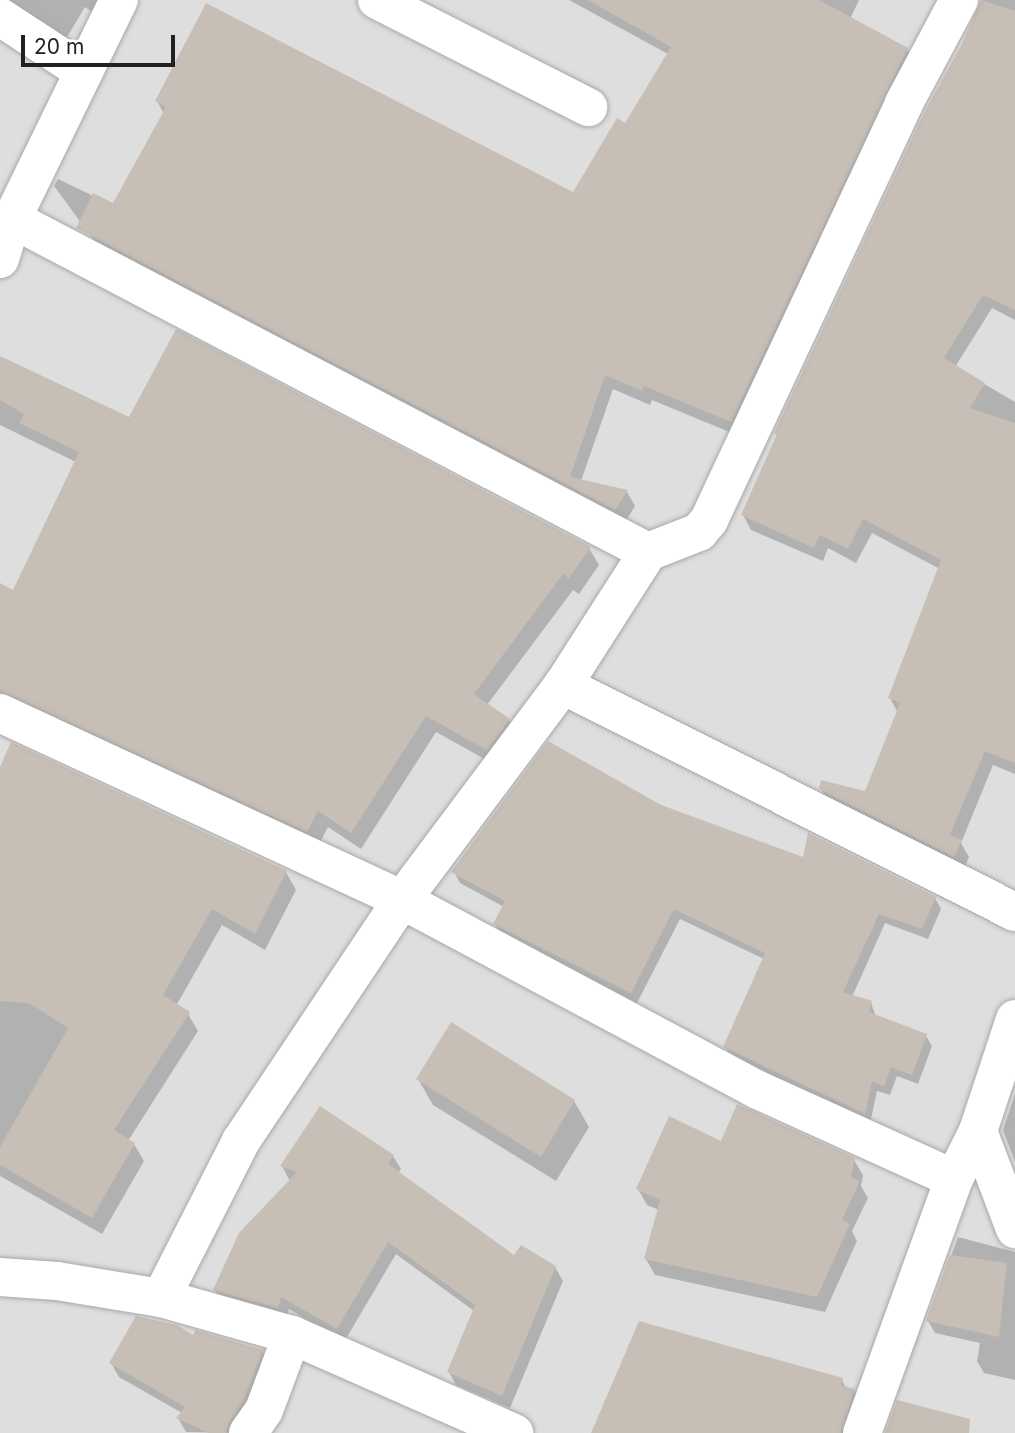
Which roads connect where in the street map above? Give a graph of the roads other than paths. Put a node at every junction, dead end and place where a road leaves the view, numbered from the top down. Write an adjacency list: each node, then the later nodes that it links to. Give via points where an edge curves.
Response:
1 (119, 0): 5 (street)
2 (377, 0): 6 (street)
3 (959, 0): 9 (street, via 904,103 709,520 699,532)
4 (0, 17): 5 (street)
5 (84, 72): 7 (street)
6 (588, 107)
7 (12, 219): 8 (street); 9 (street)
8 (0, 259)
9 (648, 552): 10 (street)
10 (563, 685): 12 (street); 13 (street)
11 (0, 713): 12 (street)
12 (402, 900): 16 (street, via 758,1090); 19 (street, via 241,1141)
13 (1015, 912)
14 (1015, 1019): 15 (street)
15 (978, 1131): 16 (street); 17 (street)
16 (954, 1179): 23 (street)
17 (1015, 1229)
18 (0, 1277): 19 (street)
19 (161, 1298): 20 (street)
20 (292, 1335): 21 (street, via 264,1410); 22 (street)
21 (248, 1433)
22 (514, 1433)
23 (862, 1433)

